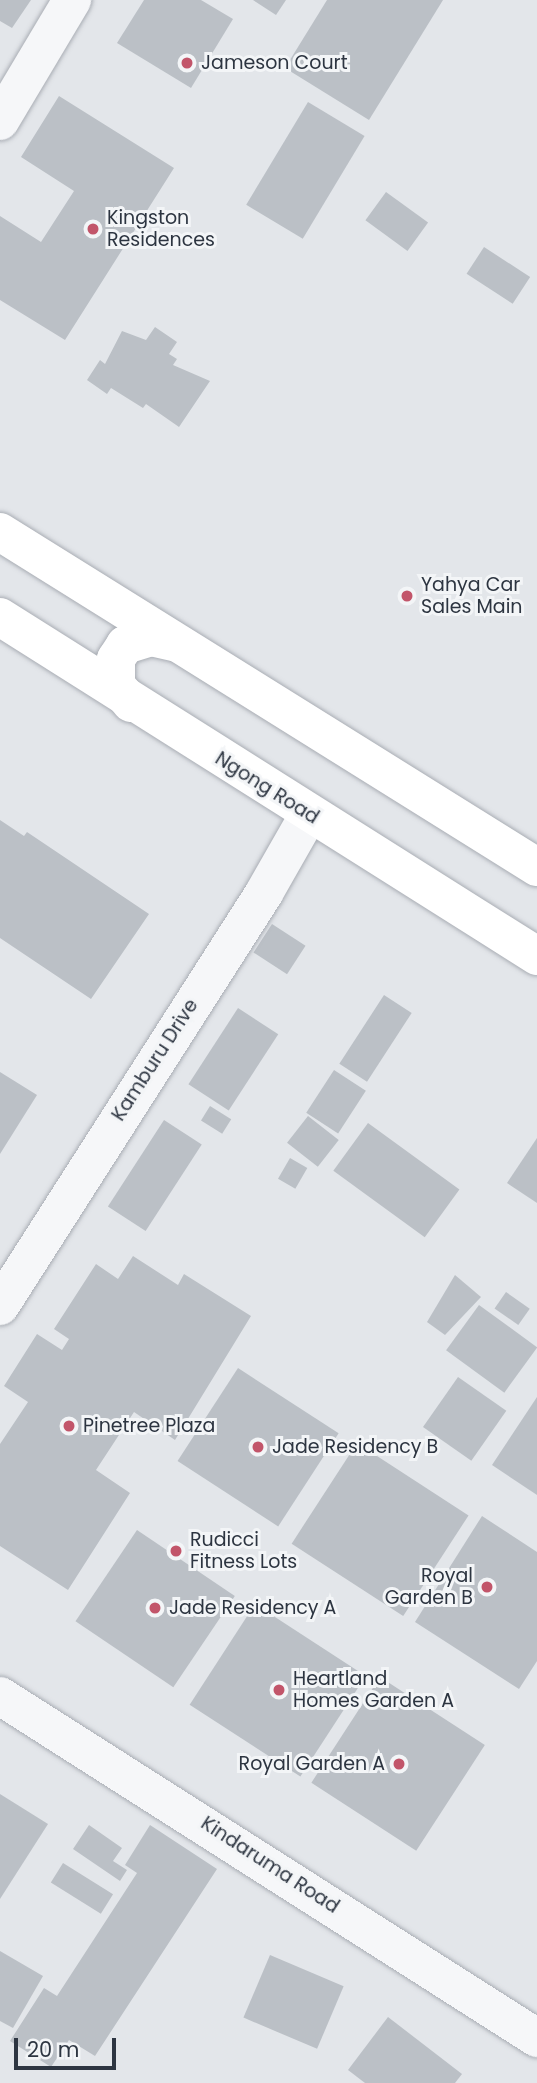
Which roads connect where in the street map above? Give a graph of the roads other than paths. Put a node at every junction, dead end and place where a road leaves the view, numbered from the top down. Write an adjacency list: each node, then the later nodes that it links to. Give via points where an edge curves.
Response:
1 (72, 0): 2 (street)
2 (0, 121)
3 (0, 532): 5 (main road)
4 (0, 617): 6 (main road, Ngong Road)
5 (179, 644): 6 (main road, via 151,637 125,645 116,659 116,685); 8 (main road)
6 (131, 703): 7 (main road, Ngong Road)
7 (309, 814): 9 (main road, Ngong Road); 10 (street, Kamburu Drive, via 264,893)
8 (537, 867)
9 (537, 956)
10 (0, 1306)
11 (0, 1696): 12 (street, Kindaruma Road)
12 (537, 2038)

